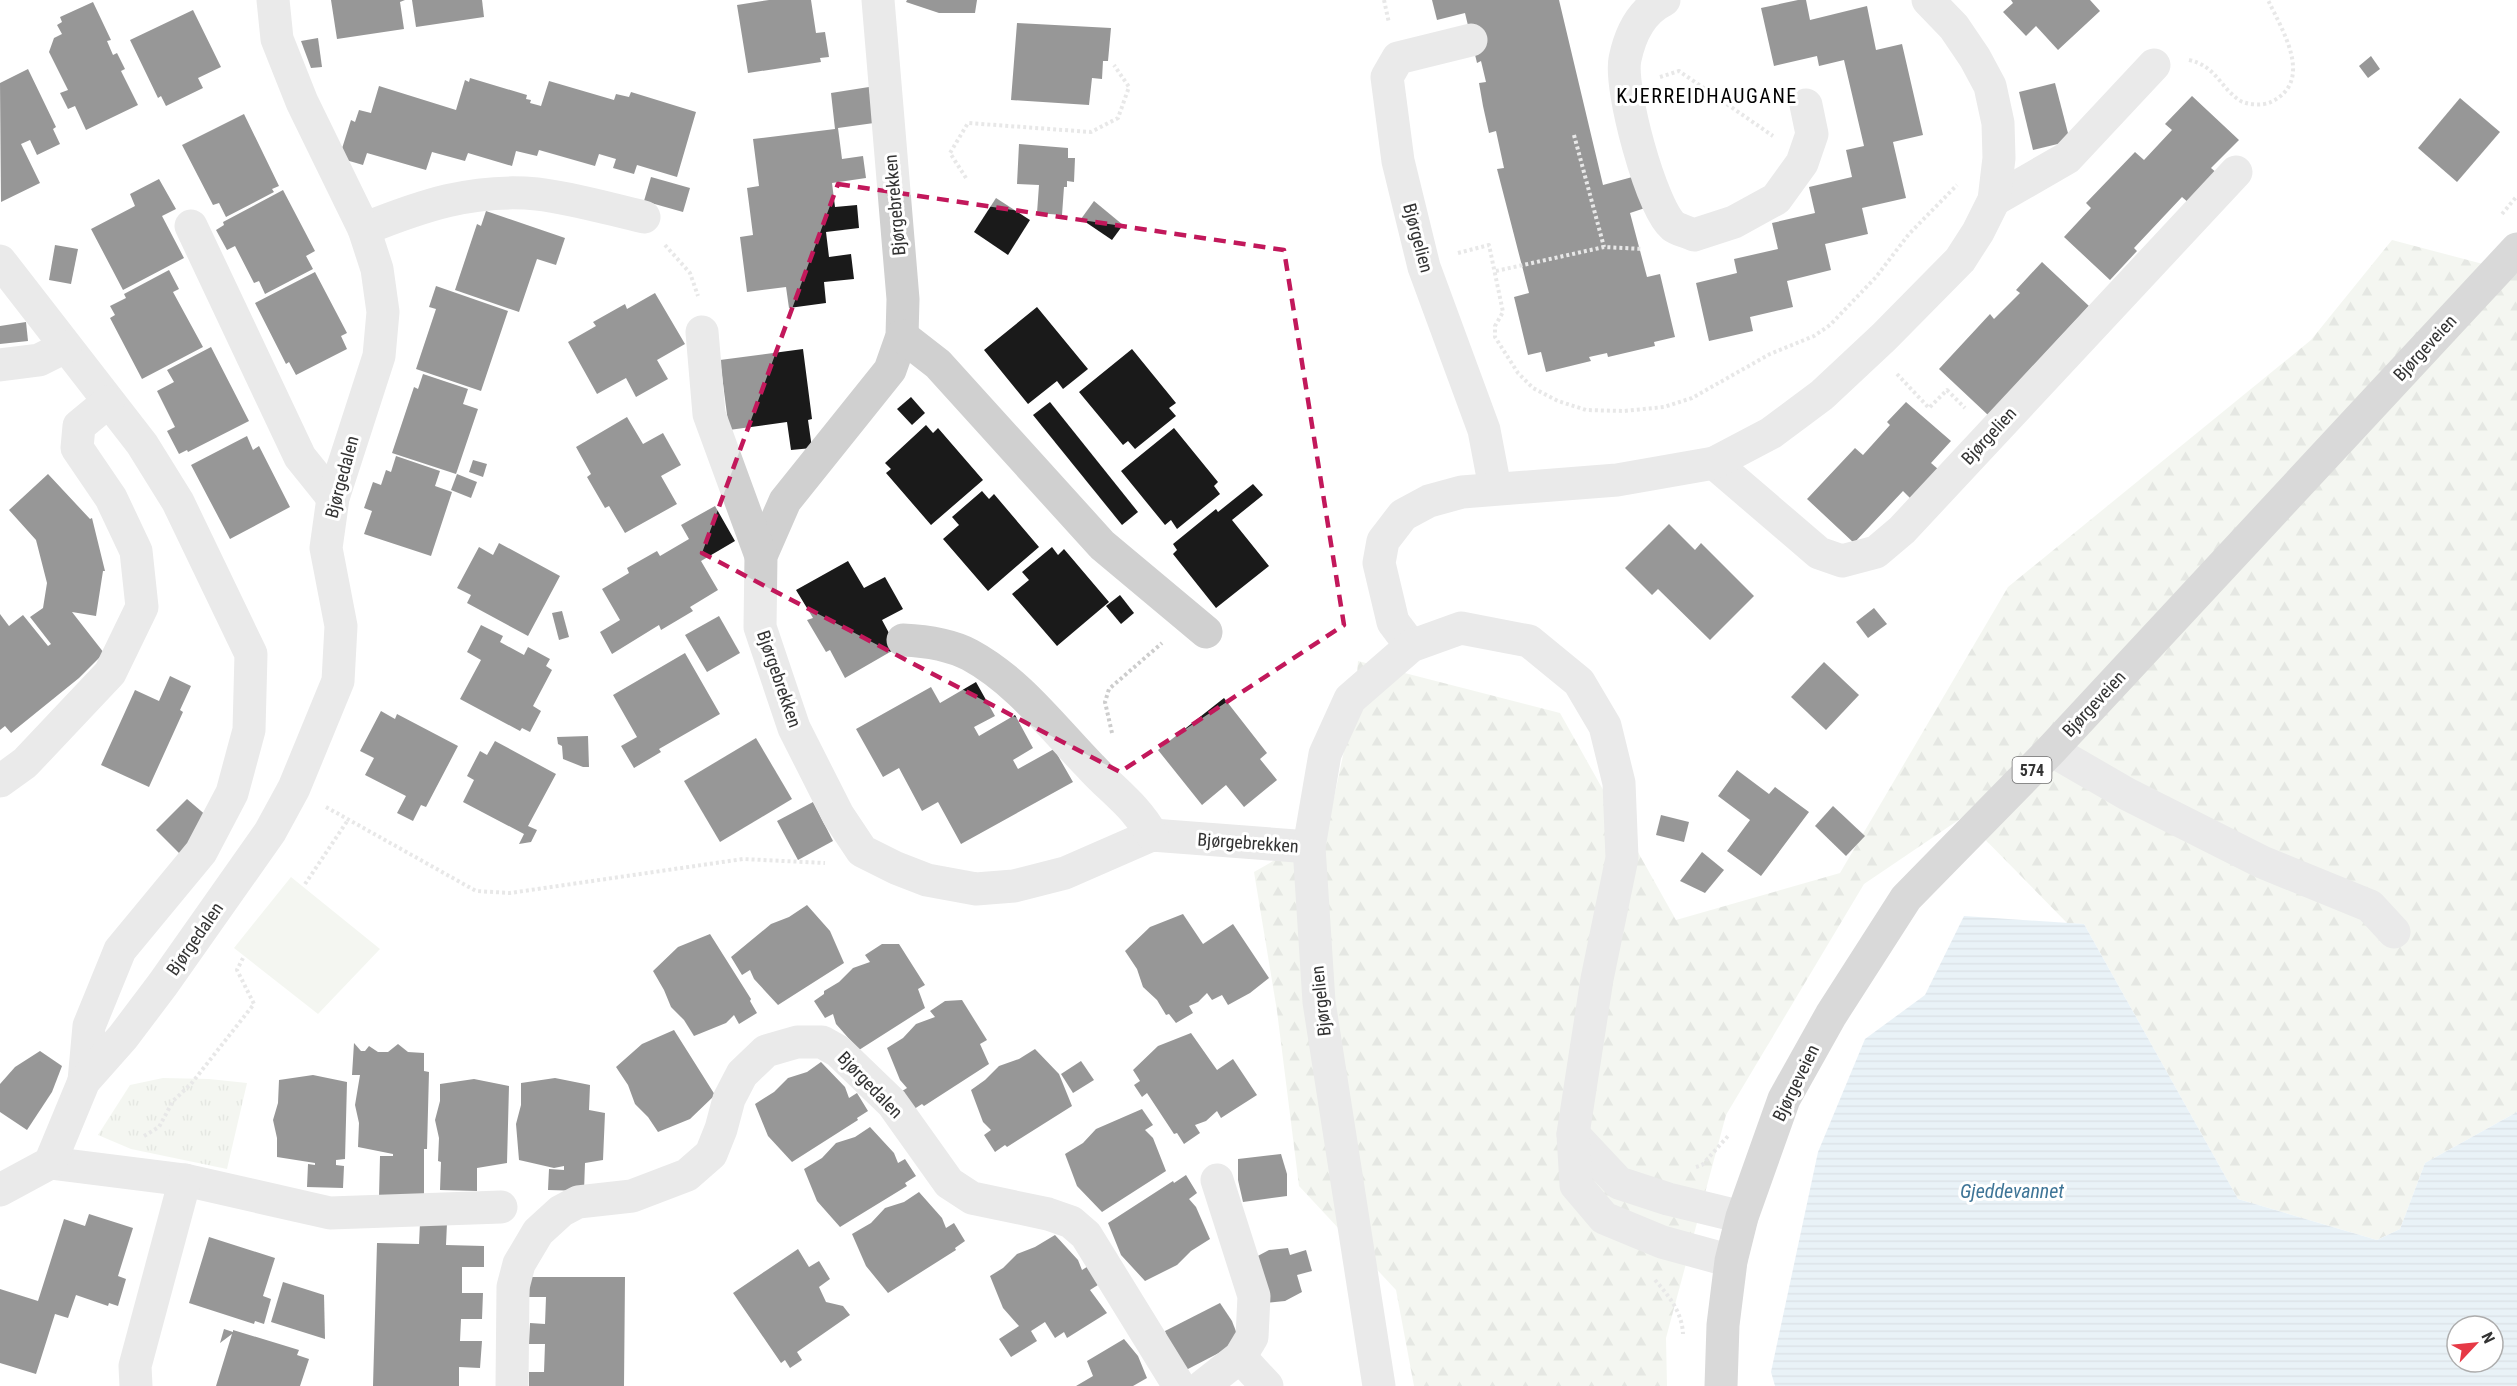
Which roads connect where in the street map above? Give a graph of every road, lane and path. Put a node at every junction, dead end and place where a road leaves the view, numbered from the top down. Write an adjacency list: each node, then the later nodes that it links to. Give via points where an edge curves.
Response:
1 (273, 0): 19 (street, Bjørgedalen, via 277,39 302,102)
2 (878, 0): 27 (street, Bjørgebrekken, via 903,299)
3 (1664, 0): 9 (street, via 1643,16 1633,31 1624,61)
4 (1928, 0): 16 (street, via 1954,27 1990,86 1998,123)
5 (2268, 0): 8 (path, via 2291,49 2294,65 2288,87 2270,103 2240,101 2200,62 2182,58)
6 (1471, 40): 34 (street, Bjørgelien, via 1398,58 1387,77 1398,161 1424,267 1484,430)
7 (1114, 65): 14 (path, via 1129,87 1118,118 1091,132 968,123 950,153)
8 (2154, 65): 16 (street, via 2067,158)
9 (1626, 86): 12 (path, via 1679,71 1782,143); 12 (street, via 1652,190 1673,226 1694,235 1734,222 1776,199)
10 (1806, 105): 12 (street, via 1812,134)
11 (1574, 135): 20 (path)
12 (1802, 163)
13 (2236, 172): 33 (street, Bjørgelien, via 1902,530 1876,552 1842,561 1819,553)
14 (966, 178)
15 (1953, 189): 25 (path, via 1830,325 1692,398 1664,407 1586,410 1533,388 1518,374 1495,337 1495,326 1503,312)
16 (1994, 200): 33 (street, via 1960,260 1884,337 1822,395 1771,433)
17 (644, 217): 19 (street, via 537,194 470,195 418,207); 26 (path, via 653,234 690,273 701,307)
18 (191, 226): 35 (street, via 300,457)
19 (364, 229): 35 (street, Bjørgedalen, via 377,269 383,312 379,356)
20 (1604, 247): 21 (path); 25 (path)
21 (1644, 249)
22 (2517, 249): 42 (main road, Bjørgeveien / 574)
23 (1464, 251): 25 (path, via 1489,245)
24 (0, 261): 28 (street, Bjørgedalen)
25 (1496, 271)
26 (702, 332): 36 (street, via 709,414)
27 (902, 336): 36 (street, Bjørgebrekken, via 890,370 785,501); 37 (street, via 938,364 1102,545)
28 (64, 347): 29 (street, via 39,360); 31 (street, Bjørgedalen)
29 (0, 365)
30 (1894, 371): 32 (path, via 1929,408 1947,390)
31 (108, 402): 43 (street, via 79,426 77,448 111,498 136,551 142,607 110,673 25,763); 52 (street, Bjørgedalen, via 142,444 178,502 251,654 249,730 232,793 201,852 120,950 89,1026)
32 (1961, 404)
33 (1714, 462): 34 (street, via 1617,480)
34 (1495, 488): 40 (street, via 1429,501 1403,515 1383,541 1379,563 1393,622)
35 (333, 498): 44 (street, Bjørgedalen, via 326,548 341,626 338,681)
36 (761, 556): 48 (street, Bjørgebrekken, via 760,627 794,728 838,815)
37 (1206, 632)
38 (903, 640): 46 (street, via 930,642 969,654 1006,678 1142,816)
39 (1162, 643): 41 (path, via 1109,689 1105,702)
40 (1411, 646): 47 (street, Bjørgelien, via 1350,699 1324,754); 53 (street, Bjørgelien, via 1461,628 1529,641 1579,682 1605,726 1619,783 1622,858 1597,979)
41 (1114, 739)
42 (2051, 750): 50 (street, via 2127,794 2262,862 2370,906); 60 (main road, Bjørgeveien / 574, via 1906,898 1831,1015 1784,1098)
43 (0, 781)
44 (294, 788): 45 (path); 52 (street, Bjørgedalen, via 270,832 163,984)
45 (348, 820): 48 (path, via 476,891 510,893 743,859 829,863); 49 (path)
46 (1152, 835): 47 (street, Bjørgebrekken); 48 (street, Bjørgebrekken, via 1065,873 1014,886 976,889 927,880)
47 (1309, 848): 68 (street, Bjørgelien, via 1319,1002)
48 (862, 851)
49 (305, 884)
50 (2394, 932)
51 (244, 956): 55 (path, via 237,970 254,1004 173,1101 159,1127 126,1147)
52 (84, 1081): 54 (street, Bjørgedalen)
53 (1573, 1134): 60 (street, via 1619,1183); 61 (street, Bjørgelien, via 1576,1185 1604,1218 1662,1242)
54 (50, 1163): 55 (street); 58 (street)
55 (121, 1172): 56 (street)
56 (185, 1180): 59 (street, via 330,1213); 63 (street, via 135,1366)
57 (1217, 1180): 62 (street, via 1254,1296 1252,1337)
58 (0, 1190)
59 (501, 1207)
60 (1742, 1217): 61 (main road, Bjørgeveien / 574)
61 (1731, 1261): 69 (main road, Bjørgeveien / 574)
62 (1240, 1357): 66 (street); 67 (street)
63 (136, 1386)
64 (512, 1386): 65 (street, Bjørgedalen, via 513,1287 519,1264 538,1232 578,1202 632,1196 687,1175 711,1154 729,1099 742,1074 766,1051 797,1042 822,1042 838,1051 892,1103 950,1183 972,1198 1048,1214 1071,1222 1086,1235)
65 (1179, 1386)
66 (1203, 1386)
67 (1267, 1386)
68 (1379, 1386)
69 (1721, 1386)

